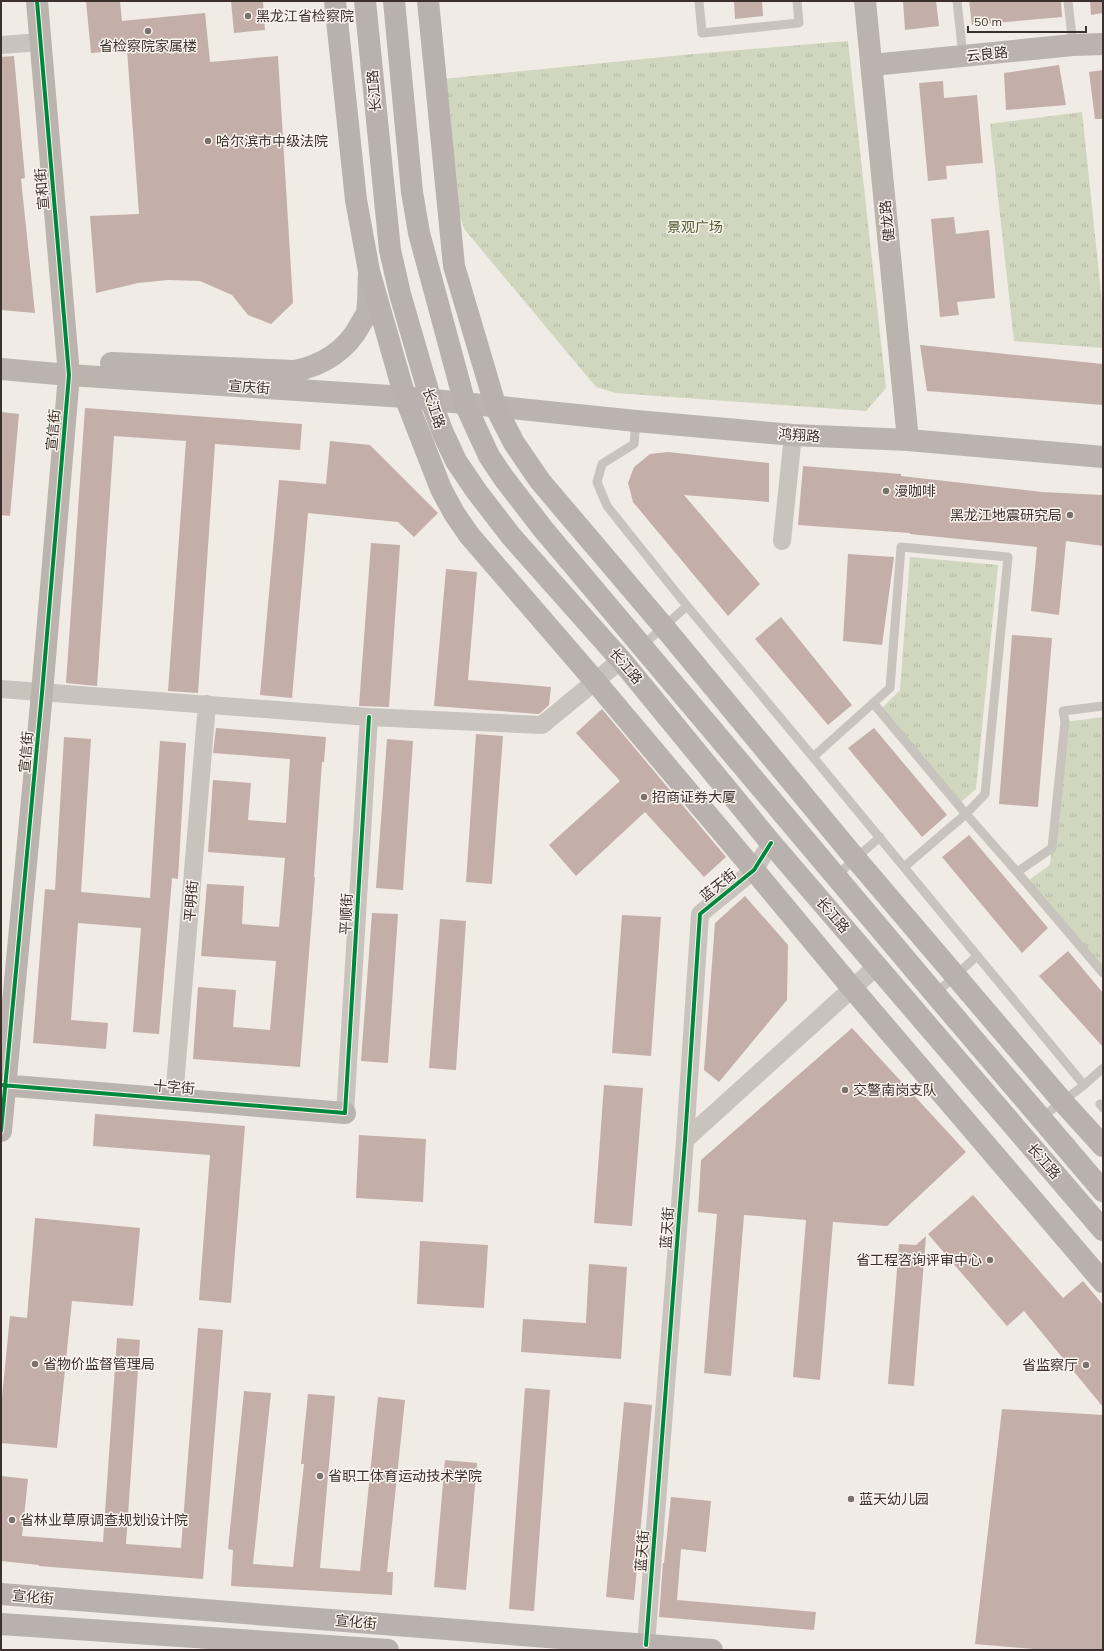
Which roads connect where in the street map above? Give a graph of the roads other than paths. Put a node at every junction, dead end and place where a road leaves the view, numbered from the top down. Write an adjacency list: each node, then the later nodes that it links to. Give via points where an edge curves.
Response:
1 (38, 1): 11 (street, 宣和街)
2 (335, 1): 17 (main road, via 356,200)
3 (365, 1): 21 (main road, 长江路, via 390,250)
4 (394, 1): 22 (main road, 长江路, via 412,192 419,233)
5 (428, 1): 23 (main road, via 454,266)
6 (699, 1): 7 (lane, via 702,33 799,23)
7 (796, 1)
8 (865, 1): 16 (street, 健龙路)
9 (957, 1): 15 (lane)
10 (1068, 1): 14 (lane)
11 (41, 42): 13 (street); 18 (street, 宣和街)
12 (1103, 44): 14 (street, 云良路)
13 (1, 45)
14 (1073, 45): 15 (street, 云良路)
15 (963, 56): 16 (street, 云良路)
16 (872, 65): 26 (street, 健龙路)
17 (369, 271): 18 (street, via 366,313 356,333 346,347 325,361 302,370); 20 (main road)
18 (69, 368): 19 (street, 宣庆街); 20 (street, 宣庆街); 35 (street, 宣信街)
19 (1, 369)
20 (405, 397): 21 (street, 宣庆街); 33 (main road, via 441,488 454,513 469,535)
21 (431, 401): 22 (street, 宣庆街); 32 (main road, 长江路, via 456,461 477,492 510,536)
22 (465, 404): 23 (street, 宣庆街); 31 (main road, 长江路, via 479,437 503,477 543,529)
23 (496, 408): 24 (street, 鸿翔路); 30 (main road, via 514,443 540,481)
24 (636, 421): 25 (street, 鸿翔路); 29 (lane, via 634,444 602,464 597,482 607,506)
25 (793, 435): 26 (street, 鸿翔路); 28 (street)
26 (908, 440): 27 (street, 鸿翔路)
27 (1103, 457)
28 (782, 541)
29 (686, 606): 30 (lane); 40 (lane)
30 (664, 627): 31 (lane); 44 (main road)
31 (642, 646): 48 (main road, 长江路)
32 (621, 660): 33 (street); 43 (main road, 长江路)
33 (595, 681): 39 (street, via 542,725); 46 (main road)
34 (1, 689): 35 (street)
35 (42, 693): 37 (street); 56 (street, 宣信街)
36 (873, 703): 40 (lane); 41 (lane); 41 (lane, via 890,688 901,547 1008,557 984,794)
37 (207, 704): 39 (street); 58 (street, 平明街)
38 (1103, 706): 47 (lane, via 1063,711 1065,722 1052,848)
39 (369, 717): 60 (street, 平顺街)
40 (813, 757): 42 (lane)
41 (966, 814): 45 (lane); 47 (lane)
42 (880, 837): 44 (lane); 45 (lane)
43 (771, 843): 46 (street, 蓝天街); 50 (main road, 长江路)
44 (855, 858): 48 (lane); 52 (main road)
45 (904, 867): 49 (lane)
46 (754, 870): 53 (main road); 63 (street, 蓝天街, via 700,914)
47 (1017, 872): 51 (lane)
48 (836, 876): 54 (main road, 长江路)
49 (977, 956): 52 (lane); 57 (lane)
50 (877, 966): 53 (street); 66 (main road, 长江路)
51 (1103, 973)
52 (956, 976): 54 (lane); 59 (main road)
53 (852, 988): 63 (street); 67 (main road)
54 (935, 994): 61 (main road, 长江路)
55 (1103, 1068): 57 (lane)
56 (3, 1085): 58 (street, 十字街); 62 (street, 宣信街)
57 (1084, 1085): 59 (lane)
58 (174, 1098): 60 (street, 十字街)
59 (1063, 1102): 61 (lane); 64 (main road)
60 (345, 1113)
61 (1041, 1118): 65 (main road, 长江路)
62 (1, 1131)
63 (684, 1140): 70 (street, 蓝天街)
64 (1103, 1146)
65 (1103, 1191)
66 (1103, 1230)
67 (1103, 1282)
68 (1, 1594): 70 (main road, 宣化街)
69 (1, 1624): 71 (main road, 宣化街)
70 (646, 1645): 72 (main road, 宣化街)
71 (388, 1650)
72 (712, 1650)

